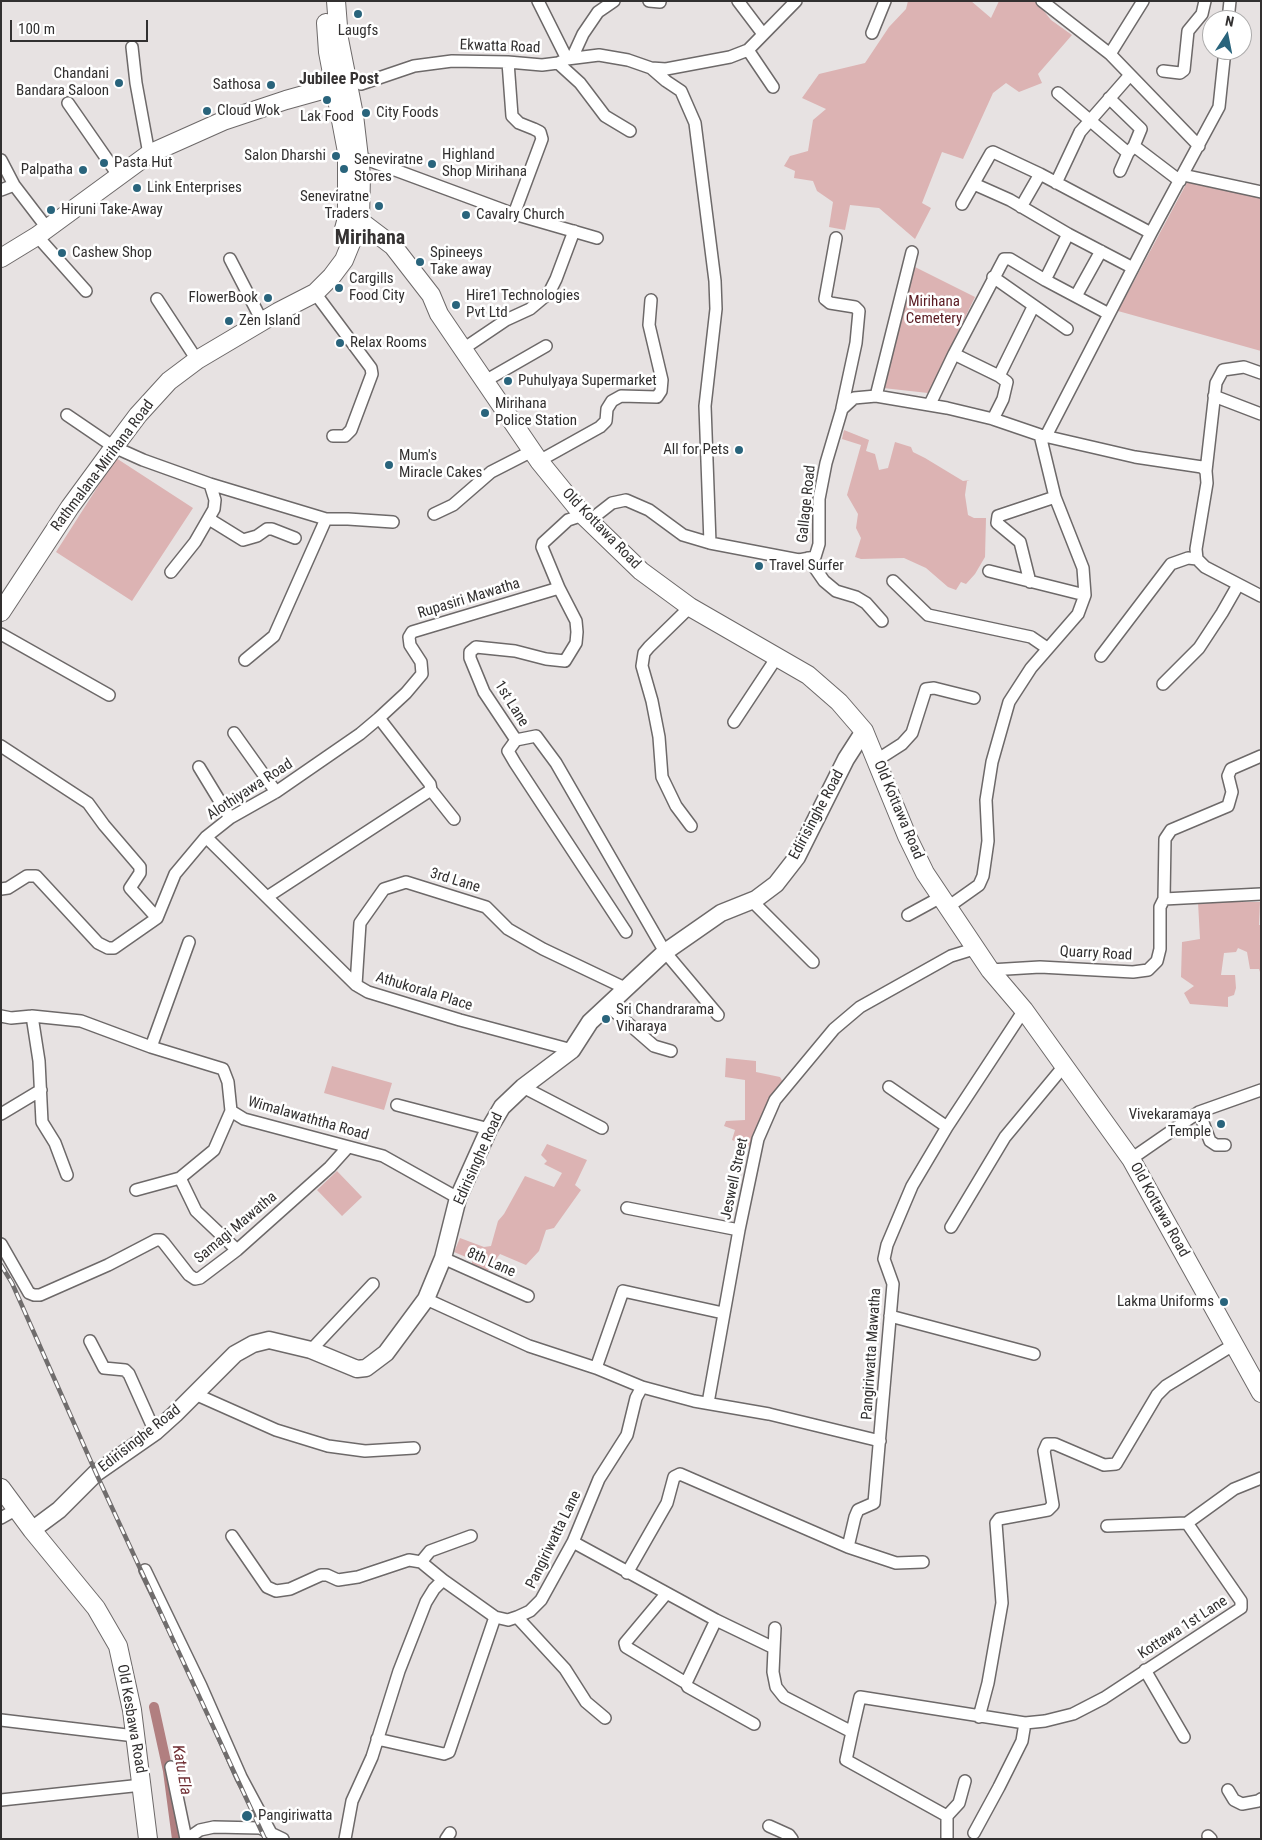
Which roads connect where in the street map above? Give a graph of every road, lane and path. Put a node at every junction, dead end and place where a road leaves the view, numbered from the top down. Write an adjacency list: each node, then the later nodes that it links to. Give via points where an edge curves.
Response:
1 (325, 1): 15 (main road)
2 (336, 1): 24 (main road)
3 (538, 1): 17 (street)
4 (614, 1): 17 (street, via 598,12)
5 (738, 1): 12 (street)
6 (796, 1): 12 (street, Ekwatta Road)
7 (884, 1): 11 (street)
8 (1042, 1): 16 (street)
9 (1143, 1): 16 (street)
10 (1205, 1): 21 (street, via 1202,14 1188,31 1184,70 1180,73)
11 (872, 33)
12 (763, 34): 14 (street, Ekwatta Road)
13 (132, 47): 34 (street)
14 (748, 50): 20 (street, Ekwatta Road, via 730,57 666,69); 23 (street)
15 (328, 52): 24 (main road); 26 (main road, via 312,87)
16 (1110, 54): 22 (street)
17 (566, 60): 19 (street, Ekwatta Road, via 542,65); 20 (street, Ekwatta Road, via 599,56 628,60); 31 (street, via 605,116)
18 (1224, 60): 32 (street, via 1219,107)
19 (508, 62): 24 (street, Ekwatta Road, via 452,60 414,66); 49 (street, via 512,116 519,123 540,132 542,139)
20 (652, 68): 103 (street, via 681,91 695,123 715,281 716,309 705,406)
21 (1163, 70)
22 (1130, 75): 27 (street); 32 (street)
23 (773, 87)
24 (346, 88): 26 (main road); 30 (main road, via 224,128); 35 (main road); 50 (main road)
25 (1058, 94): 29 (street)
26 (294, 98): 30 (main road, via 223,121)
27 (1109, 98): 29 (street); 33 (street, via 1141,129)
28 (68, 103): 39 (street)
29 (1090, 120): 33 (street); 42 (street, via 1080,132)
30 (203, 131): 34 (main road)
31 (630, 131)
32 (1199, 146): 40 (street)
33 (1131, 150): 37 (street); 40 (street)
34 (149, 154): 39 (main road)
35 (360, 157): 41 (main road); 49 (street)
36 (1, 160): 44 (street)
37 (1120, 171)
38 (1040, 174): 42 (street); 43 (street, via 993,152); 48 (street)
39 (118, 176): 52 (main road)
40 (1182, 178): 46 (street); 53 (street)
41 (361, 179): 50 (main road); 57 (main road, via 378,224)
42 (1056, 182): 53 (street)
43 (974, 184): 47 (street); 48 (street)
44 (14, 185): 45 (street); 52 (street)
45 (1, 190)
46 (1261, 192)
47 (962, 204)
48 (1022, 207): 54 (street)
49 (514, 214): 51 (street)
50 (352, 225): 57 (main road, Old Kottawa Road); 66 (main road, Rathmalana-Mirihana Road, via 344,260); 71 (main road, Rathmalana-Mirihana Road, via 319,275); 72 (main road, Old Kottawa Road, via 381,249 422,300)
51 (574, 231): 55 (street); 77 (street, via 549,293 530,309 506,320)
52 (42, 232): 60 (main road); 65 (street)
53 (1151, 233): 62 (street)
54 (1068, 234): 58 (street); 64 (street)
55 (597, 238)
56 (836, 238): 86 (street, via 825,299 830,304 855,307 859,311 856,343)
57 (394, 246): 72 (main road, Old Kottawa Road, via 431,295)
58 (1101, 251): 62 (street); 67 (street)
59 (912, 252): 83 (street)
60 (1, 258)
61 (230, 260): 74 (street)
62 (1133, 268): 73 (street)
63 (993, 277): 64 (street, via 1007,258); 70 (street); 78 (street)
64 (1045, 280): 67 (street)
65 (86, 291)
66 (315, 293): 71 (main road, Rathmalana-Mirihana Road); 91 (street, via 371,368 372,374 351,430 345,436)
67 (1076, 296): 73 (street)
68 (157, 299): 79 (street)
69 (651, 300): 93 (street, via 649,325 662,380 657,397 621,396 612,401 607,409 606,422 600,427)
70 (1034, 307): 75 (street); 81 (street)
71 (278, 312): 74 (main road, Rathmalana-Mirihana Road)
72 (439, 314): 77 (main road, Old Kottawa Road)
73 (1109, 314): 90 (street)
74 (262, 321): 79 (main road, Rathmalana-Mirihana Road)
75 (1067, 329)
76 (546, 346): 82 (street)
77 (463, 349): 82 (main road, Old Kottawa Road)
78 (954, 354): 81 (street); 85 (street)
79 (197, 360): 92 (main road, Rathmalana-Mirihana Road, via 169,381)
80 (1261, 374): 84 (street, via 1244,367 1224,370 1216,383)
81 (999, 376): 89 (street, via 1007,382 1003,399)
82 (485, 381): 93 (main road, Old Kottawa Road)
83 (876, 396): 85 (street); 86 (street, via 854,398)
84 (1214, 396): 87 (street); 94 (street)
85 (930, 404): 89 (street)
86 (842, 409): 104 (street, Gallage Road, via 819,499 819,544 815,557)
87 (1261, 414)
88 (67, 416): 92 (street)
89 (992, 419): 90 (street)
90 (1043, 435): 94 (street, via 1135,457 1202,467); 96 (street)
91 (333, 436)
92 (114, 446): 95 (street); 115 (main road, Rathmalana-Mirihana Road)
93 (535, 456): 97 (street, via 491,472 453,505); 98 (main road, Old Kottawa Road)
94 (1206, 471): 105 (street)
95 (210, 484): 99 (street, via 215,500); 100 (street)
96 (1055, 497): 109 (street, via 998,516 997,522 1020,542); 112 (street, via 1083,568)
97 (434, 514)
98 (586, 518): 103 (street, Gallage Road, via 612,503 626,500 649,510 683,535); 111 (street, via 568,520 543,543); 114 (main road, Old Kottawa Road, via 641,571)
99 (209, 519): 102 (street, via 243,540 266,529); 107 (street)
100 (326, 519): 101 (street); 121 (street, via 274,636)
101 (392, 522)
102 (295, 538)
103 (710, 543): 104 (street, Gallage Road, via 799,560)
104 (808, 558): 116 (street, via 824,581 866,603)
105 (1197, 559): 110 (street); 119 (street, via 1188,558 1171,564)
106 (989, 571): 109 (street)
107 (171, 572)
108 (893, 581): 118 (street, via 928,615 1031,637)
109 (1030, 582): 112 (street)
110 (1238, 585): 113 (street); 122 (street, via 1199,648)
111 (559, 588): 125 (street, Rupasiri Mawatha, via 412,632 410,645 421,662 422,674); 129 (street, 1st Lane, via 576,622 577,632 576,643 565,661 502,649 476,647 470,652 484,692)
112 (1085, 596): 118 (street, via 1078,614)
113 (1261, 596)
114 (690, 607): 120 (main road, Old Kottawa Road); 138 (street, via 644,653 642,666 656,719 662,777 676,806)
115 (1, 612)
116 (882, 621)
117 (1, 634): 123 (street)
118 (1047, 648): 145 (street, via 1009,702 992,762 986,800 988,841 983,876 979,884)
119 (1101, 656)
120 (777, 657): 126 (street); 127 (main road, Old Kottawa Road, via 840,702)
121 (245, 660)
122 (1163, 684)
123 (110, 695)
124 (974, 698): 132 (street, via 934,688 926,690 912,733 902,744)
125 (379, 718): 134 (street, via 430,784); 135 (street, Alothiyawa Road)
126 (734, 722)
127 (864, 731): 132 (main road, Old Kottawa Road); 144 (main road, Edirisinghe Road, via 846,759 797,857 776,884)
128 (234, 733): 135 (street)
129 (516, 740): 148 (street, via 508,750 515,763); 151 (street, 1st Lane, via 536,736 556,763)
130 (1, 746): 147 (street, via 88,803 140,867 140,873 130,888)
131 (1261, 756): 143 (street, via 1231,769 1228,776 1232,792 1228,806 1171,830 1165,839)
132 (877, 760): 145 (main road, Old Kottawa Road, via 906,836)
133 (199, 767): 136 (street)
134 (431, 790): 137 (street); 142 (street)
135 (276, 792): 136 (street, Alothiyawa Road)
136 (230, 818): 139 (street, Alothiyawa Road)
137 (454, 819)
138 (691, 826)
139 (206, 837): 142 (street, Athukorala Place); 147 (street, Alothiyawa Road, via 175,874)
140 (1, 889): 147 (street, via 28,876 36,876 98,943 108,948 114,948)
141 (1261, 894): 143 (street)
142 (267, 897): 154 (street, Athukorala Place)
143 (1164, 899): 153 (street, Quarry Road, via 1160,907 1160,949 1157,961 1148,970 1040,967)
144 (752, 901): 151 (main road, Edirisinghe Road, via 720,913); 152 (street)
145 (944, 902): 146 (street); 150 (main road, Old Kottawa Road)
146 (908, 915)
147 (156, 918)
148 (626, 932)
149 (189, 942): 161 (street)
150 (976, 948): 153 (main road, Old Kottawa Road); 185 (street, Jeswell Street, via 951,956 860,1007 834,1029 775,1100 758,1139)
151 (665, 952): 155 (main road, Edirisinghe Road); 158 (street)
152 (813, 962)
153 (990, 970): 157 (main road, Old Kottawa Road)
154 (356, 985): 155 (street, 3rd Lane, via 360,923 384,889 406,882 486,907 508,929 543,950); 162 (street, Athukorala Place, via 368,992 460,1020)
155 (628, 989): 156 (main road, Edirisinghe Road)
156 (607, 1005): 162 (main road, Edirisinghe Road, via 590,1022); 163 (street, via 654,1046)
157 (1024, 1010): 164 (main road, Old Kottawa Road); 173 (street, Pangiriwatta Mawatha)
158 (718, 1015)
159 (1, 1016): 160 (street, Wimalawaththa Road)
160 (32, 1016): 161 (street, Wimalawaththa Road, via 81,1021); 167 (street)
161 (151, 1047): 170 (street, Wimalawaththa Road, via 223,1069)
162 (572, 1050): 165 (main road, Edirisinghe Road)
163 (671, 1051)
164 (1064, 1066): 178 (main road, Old Kottawa Road); 184 (street, via 1005,1138)
165 (523, 1087): 174 (street); 175 (main road, Edirisinghe Road, via 502,1107)
166 (889, 1088): 173 (street)
167 (41, 1090): 172 (street); 179 (street, via 42,1122 55,1143)
168 (1261, 1090): 171 (street)
169 (397, 1105): 175 (street)
170 (231, 1111): 177 (street, Wimalawaththa Road, via 244,1119); 180 (street, via 214,1150)
171 (1199, 1112): 176 (street, via 1210,1141); 178 (street)
172 (1, 1114)
173 (947, 1127): 193 (street, Pangiriwatta Mawatha, via 912,1186 887,1245 884,1259 893,1284)
174 (602, 1128)
175 (489, 1130): 182 (main road, Edirisinghe Road)
176 (1225, 1145)
177 (348, 1147): 182 (street, Wimalawaththa Road, via 383,1156); 187 (street, Samagi Mawatha, via 330,1168)
178 (1131, 1159): 195 (main road, Old Kottawa Road)
179 (67, 1175)
180 (180, 1178): 181 (street); 187 (street, via 196,1211)
181 (136, 1190)
182 (458, 1198): 188 (main road, Edirisinghe Road)
183 (627, 1208): 185 (street)
184 (951, 1227)
185 (739, 1230): 192 (street, Jeswell Street)
186 (1, 1244): 187 (street, Samagi Mawatha, via 29,1293 34,1295 108,1265 156,1240 161,1240 195,1279)
187 (237, 1250)
188 (443, 1258): 190 (street, 8th Lane); 191 (main road, Edirisinghe Road)
189 (374, 1284): 196 (street)
190 (528, 1296)
191 (426, 1299): 196 (main road, Edirisinghe Road, via 386,1354 366,1368 357,1369); 198 (street, via 529,1346)
192 (723, 1313): 198 (street, via 623,1291); 202 (street, Jeswell Street)
193 (890, 1316): 197 (street); 204 (street, Pangiriwatta Mawatha)
194 (90, 1340): 203 (street, via 104,1368 125,1370 129,1374)
195 (1233, 1345): 200 (main road, Old Kottawa Road); 230 (street, via 1166,1386 1157,1395 1116,1464 1104,1465 1055,1444 1047,1444 1044,1451 1053,1505 1048,1510 999,1519 996,1524 1002,1603)
196 (311, 1350): 201 (main road, Edirisinghe Road, via 269,1340 253,1344 235,1354)
197 (1034, 1354)
198 (596, 1368): 199 (street)
199 (642, 1388): 202 (street); 215 (street, Pangiriwatta Lane, via 636,1398 627,1435 599,1479)
200 (1261, 1393)
201 (195, 1394): 203 (main road, Edirisinghe Road); 205 (street, via 276,1430 328,1446 365,1451)
202 (708, 1403): 204 (street)
203 (155, 1432): 212 (main road, Edirisinghe Road, via 96,1473 59,1510)
204 (880, 1441): 216 (street, Pangiriwatta Mawatha, via 874,1503 858,1510)
205 (414, 1448)
206 (1261, 1478): 210 (street, via 1234,1489)
207 (1, 1488): 208 (main road, Old Kesbawa Road)
208 (17, 1509): 209 (street); 212 (main road, Old Kesbawa Road)
209 (1, 1518)
210 (1187, 1523): 211 (street); 228 (street, Kottawa 1st Lane, via 1241,1601 1241,1608)
211 (1107, 1526)
212 (32, 1530): 236 (main road, Old Kesbawa Road, via 96,1608 118,1646)
213 (232, 1536): 217 (street, via 267,1587 276,1590 290,1590 321,1575 338,1580 358,1577 409,1560)
214 (471, 1536): 217 (street, via 430,1551)
215 (573, 1542): 220 (street); 224 (street, Pangiriwatta Lane, via 542,1600)
216 (848, 1547): 218 (street, via 896,1563); 220 (street, via 680,1474 674,1477 667,1503)
217 (421, 1562): 221 (street)
218 (923, 1562)
219 (145, 1570): 249 (street, via 241,1777)
220 (627, 1573): 222 (street)
221 (443, 1580): 223 (street); 238 (street, via 426,1602 399,1671)
222 (666, 1594): 225 (street); 229 (street, via 625,1643 626,1647)
223 (495, 1617): 224 (street, via 508,1620); 238 (street, via 449,1752 444,1754)
224 (517, 1617): 231 (street, via 565,1669 586,1702)
225 (716, 1620): 227 (street); 229 (street)
226 (775, 1628): 227 (street)
227 (774, 1648): 235 (street, via 773,1672 776,1686 784,1697)
228 (1145, 1670): 233 (street, Kottawa 1st Lane, via 1104,1698 1072,1714); 237 (street)
229 (686, 1683): 234 (street, via 688,1688)
230 (979, 1717): 233 (street, Kottawa 1st Lane); 235 (street, Kottawa 1st Lane, via 860,1698)
231 (605, 1718)
232 (1, 1720): 236 (street)
233 (1025, 1723): 247 (street, via 1022,1741)
234 (754, 1724)
235 (852, 1732): 245 (street, via 846,1760)
236 (135, 1736): 241 (main road, Old Kesbawa Road)
237 (1184, 1737)
238 (378, 1739): 253 (street, via 352,1801)
239 (171, 1767): 251 (street)
240 (966, 1781): 245 (street, via 959,1803)
241 (142, 1785): 244 (street); 250 (main road, Old Kesbawa Road)
242 (1228, 1790): 243 (street, via 1234,1800 1242,1804)
243 (1261, 1799)
244 (1, 1800)
245 (947, 1816): 255 (street)
246 (769, 1826): 254 (street)
247 (974, 1832)
248 (256, 1833): 249 (street, via 260,1828); 251 (street, via 214,1826)
249 (271, 1833): 252 (street)
250 (148, 1839)
251 (187, 1839)
252 (283, 1839)
253 (345, 1839)
254 (792, 1839)
255 (947, 1839)

